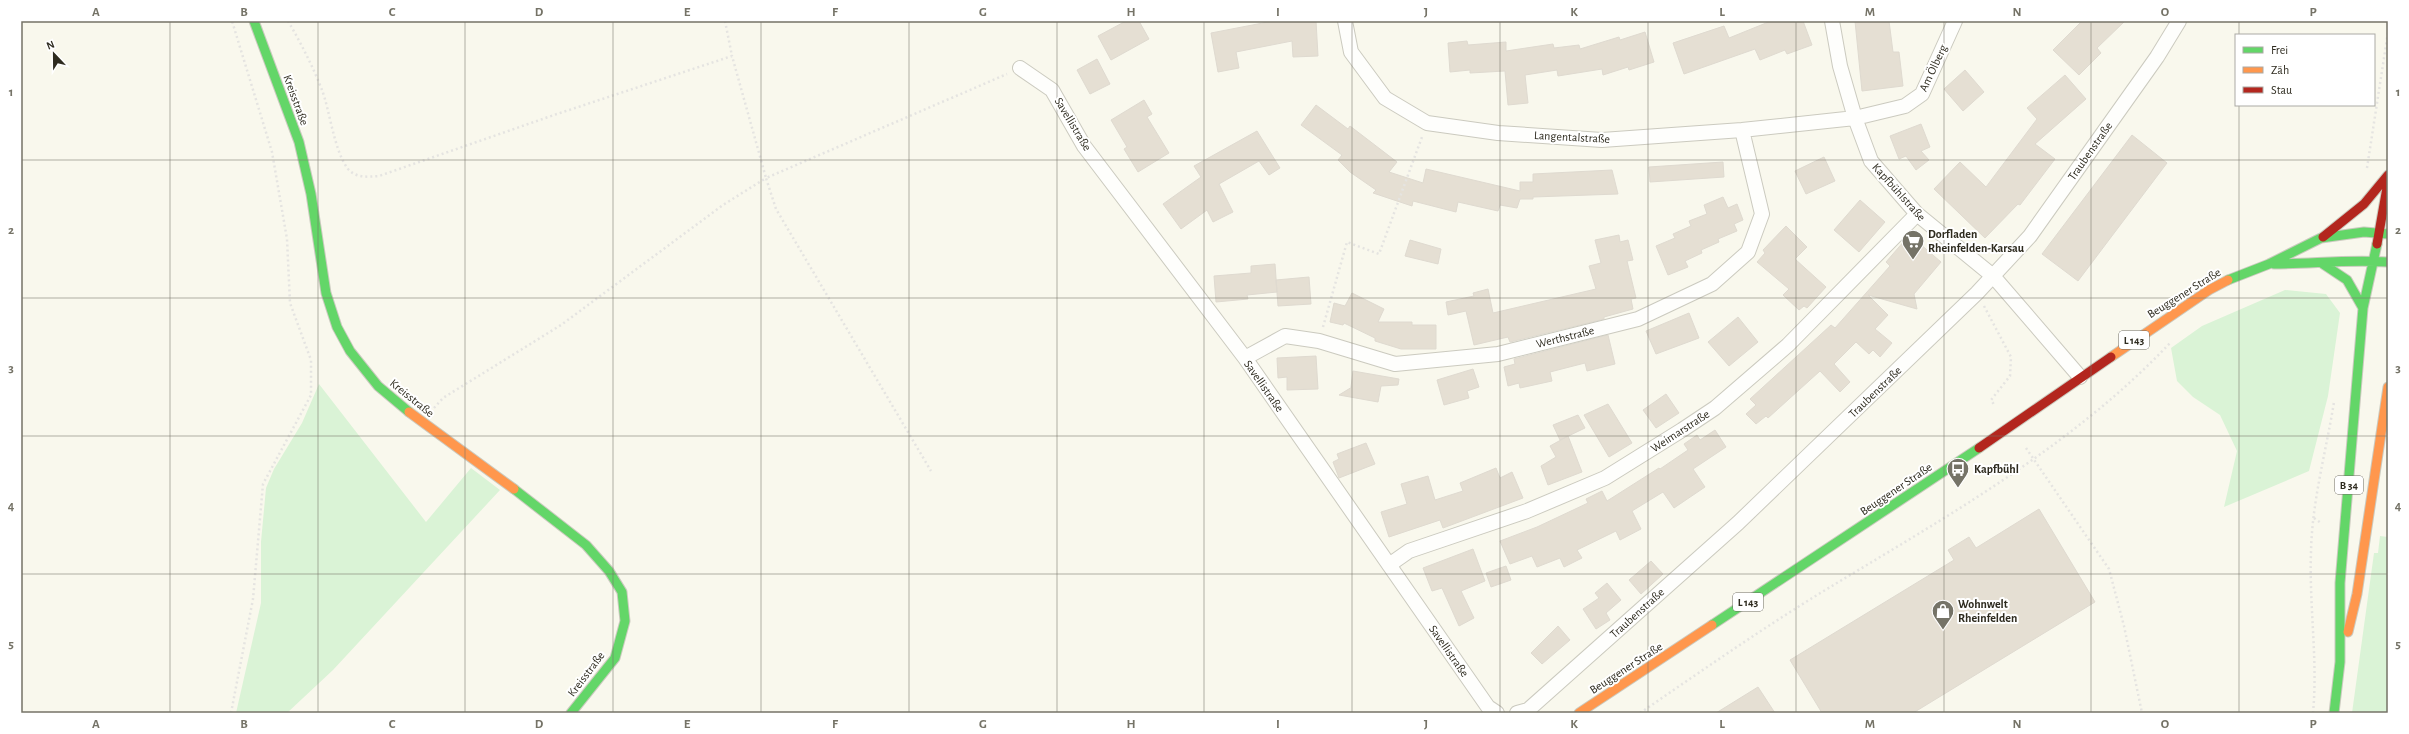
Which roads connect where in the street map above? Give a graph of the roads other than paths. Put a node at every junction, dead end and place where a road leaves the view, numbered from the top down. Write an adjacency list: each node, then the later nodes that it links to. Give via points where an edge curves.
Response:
1 (254, 21): 25 (main road, Kreisstraße, via 299,142 326,293 337,327 350,351 378,386 421,422 523,495 586,545 609,571 622,592 625,621 615,658)
2 (1345, 21): 8 (street, Langentalstraße, via 1351,52 1385,98 1427,123 1498,133 1602,140)
3 (1832, 21): 7 (street, Kapfbühlstraße, via 1840,66)
4 (1955, 21): 7 (street, Am Ölberg, via 1922,94 1905,106)
5 (2179, 21): 18 (street, Traubenstraße, via 2157,57 2030,236)
6 (1020, 68): 20 (street, Savellistraße, via 1052,90 1084,146)
7 (1855, 118): 8 (street, Langentalstraße); 11 (street, Kapfbühlstraße, via 1871,161)
8 (1742, 130): 20 (street, Werthstraße, via 1762,214 1748,252 1712,284 1638,319 1498,354 1395,364 1319,341 1285,336)
9 (2388, 175): 13 (main road, L 143, via 2364,204)
10 (2388, 182): 12 (main road, B 34)
11 (1917, 214): 18 (street, Kapfbühlstraße); 23 (street, Weimarstraße, via 1788,345 1715,408 1682,430 1605,478 1527,511 1409,551)
12 (2384, 233): 13 (main road, Beuggener Straße / L 143, via 2364,232); 14 (main road, B 34)
13 (2321, 238): 16 (main road, Beuggener Straße / L 143)
14 (2374, 260): 15 (main road, L 143); 17 (main road, Beuggener Straße / L 143); 19 (main road, B 34)
15 (2388, 262)
16 (2269, 264): 17 (main road, Beuggener Straße / L 143); 21 (main road, Beuggener Straße / L 143, via 2235,276 2209,290)
17 (2323, 264): 19 (main road, via 2347,280)
18 (1993, 276): 21 (street, Kapfbühlstraße); 27 (street, Traubenstraße, via 1738,523 1528,710)
19 (2363, 308): 24 (main road, B 34, via 2340,583)
20 (1245, 358): 23 (street, Savellistraße)
21 (2080, 377): 28 (main road, Beuggener Straße / L 143, via 1916,491)
22 (2388, 387): 24 (main road, B 34, via 2357,594)
23 (1389, 565): 26 (street, Savellistraße, via 1488,707)
24 (2340, 662): 29 (main road, B 34)
25 (571, 713)
26 (1497, 713)
27 (1517, 713)
28 (1579, 713)
29 (2334, 713)

